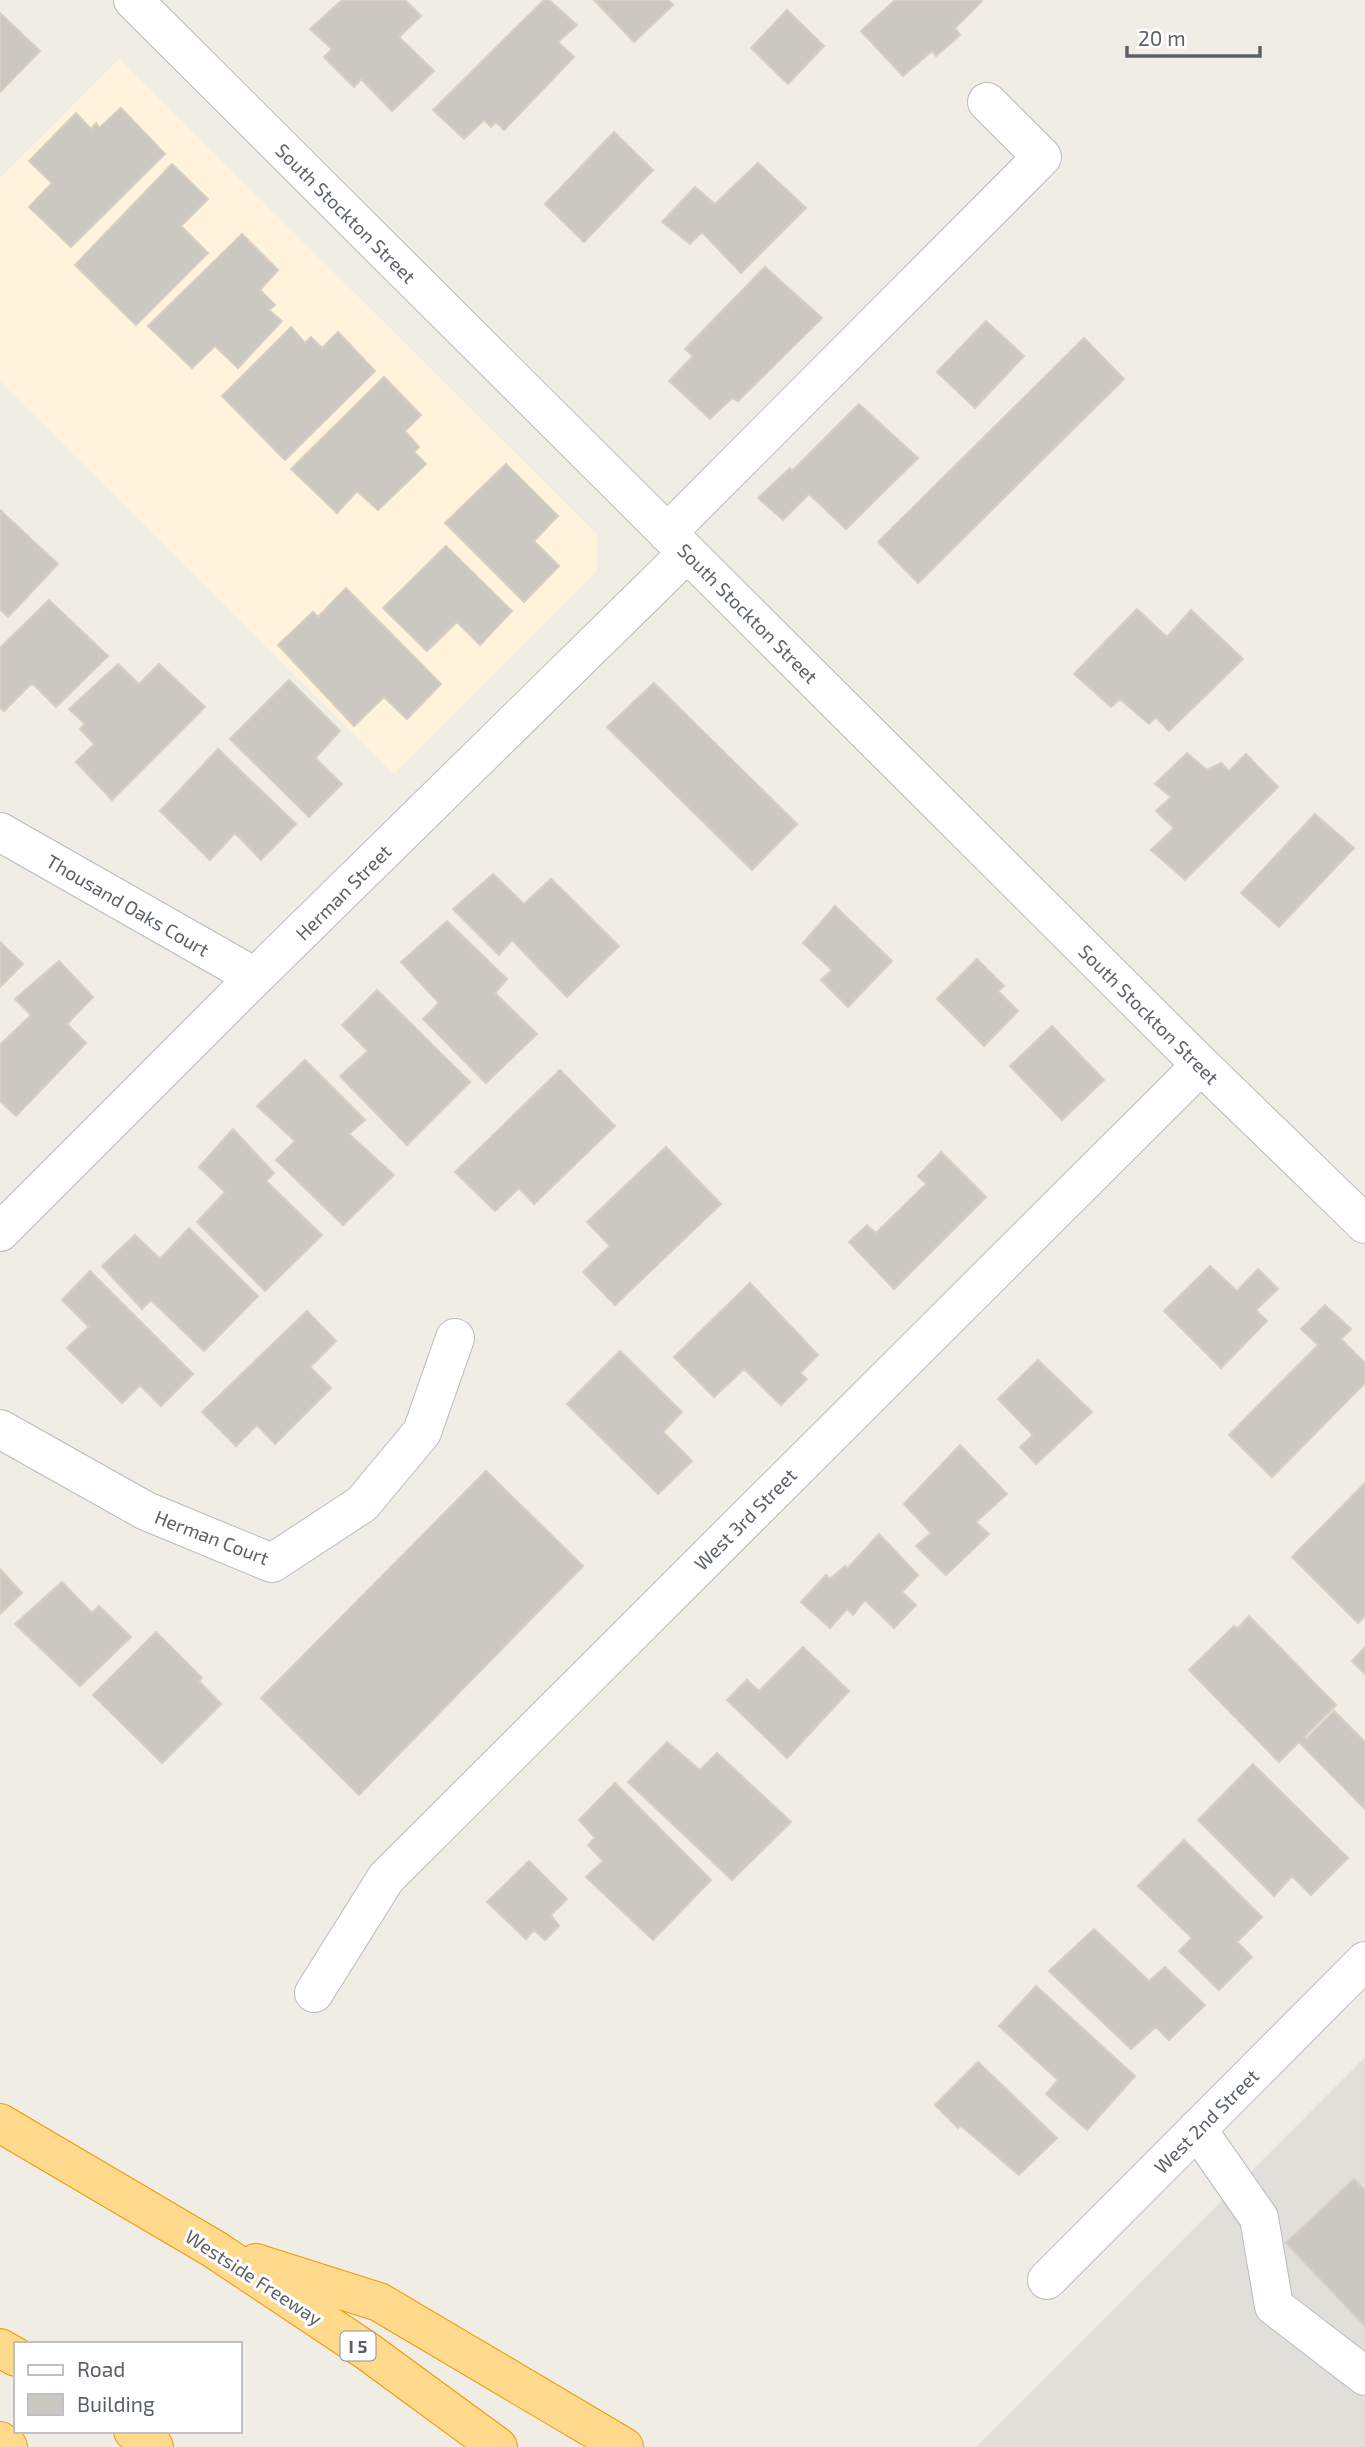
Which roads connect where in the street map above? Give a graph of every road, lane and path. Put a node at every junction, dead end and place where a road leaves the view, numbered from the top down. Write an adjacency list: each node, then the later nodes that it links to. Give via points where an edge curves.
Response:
1 (133, 0): 3 (street, South Stockton Street)
2 (987, 102): 3 (street, Herman Street, via 1042,157)
3 (677, 543): 5 (street, Herman Street); 6 (street, South Stockton Street)
4 (0, 832): 5 (street, Thousand Oaks Court)
5 (255, 977): 8 (street, Herman Street)
6 (1200, 1065): 7 (street, South Stockton Street); 12 (street, West 3rd Street, via 387,1878)
7 (1365, 1224)
8 (0, 1232)
9 (455, 1338): 10 (street, Herman Court, via 422,1432 362,1504 272,1563 146,1511)
10 (0, 1430)
11 (1365, 1961): 14 (street, West 2nd Street)
12 (314, 1993)
13 (0, 2123): 15 (highway, Westside Freeway / I 5)
14 (1197, 2129): 16 (street, West 2nd Street); 17 (street, via 1259,2218 1275,2306)
15 (214, 2249): 22 (highway, Westside Freeway / I 5, via 367,2351); 23 (highway, via 379,2302)
16 (1046, 2280)
17 (1365, 2376)
18 (136, 2433): 21 (highway)
19 (0, 2441): 20 (highway)
20 (8, 2447)
21 (154, 2447)
22 (498, 2447)
23 (624, 2447)

